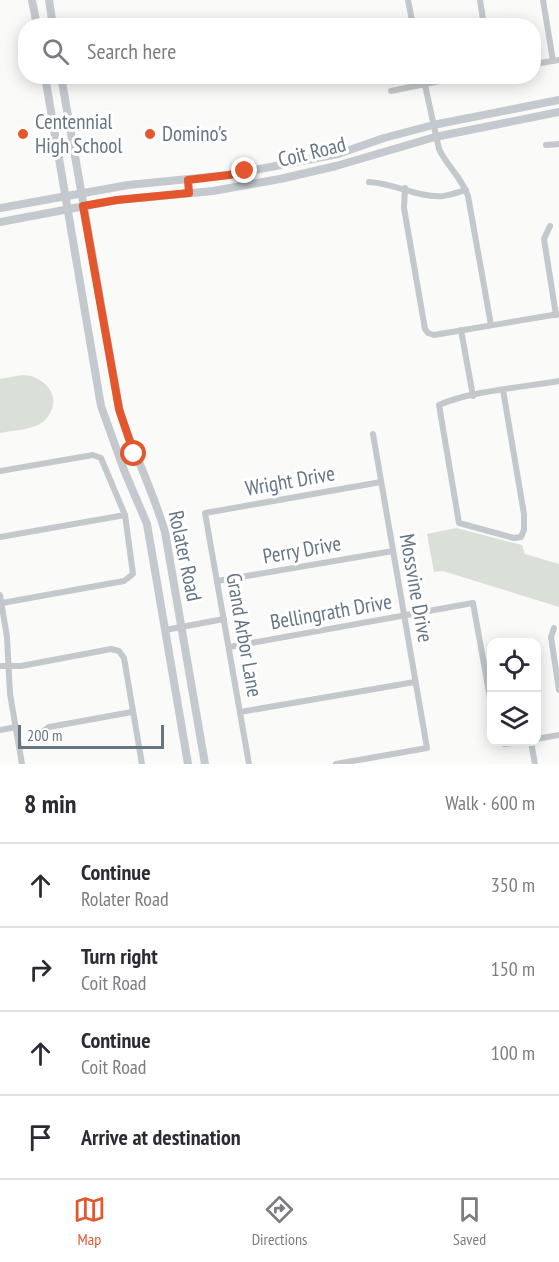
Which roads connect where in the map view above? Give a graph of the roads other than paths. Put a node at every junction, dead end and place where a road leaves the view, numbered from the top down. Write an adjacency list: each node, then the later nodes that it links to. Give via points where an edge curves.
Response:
1 (33, 0): 6 (main road)
2 (49, 0): 7 (main road)
3 (408, 0): 8 (street)
4 (480, 0): 9 (street)
5 (543, 0): 10 (street)
6 (36, 18)
7 (52, 18)
8 (411, 18)
9 (483, 18)
10 (556, 60): 11 (street)
11 (541, 63)
12 (46, 84): 16 (main road, Rolater Road)
13 (62, 84): 18 (main road, Rolater Road)
14 (412, 84): 17 (street)
15 (425, 84): 21 (street)
16 (47, 87): 18 (main road); 33 (main road, Rolater Road)
17 (391, 91)
18 (64, 94): 31 (main road, Rolater Road)
19 (559, 100): 21 (main road, Coit Road)
20 (559, 112): 22 (main road, Coit Road)
21 (433, 125): 22 (street); 25 (main road, Coit Road, via 338,153)
22 (435, 136): 26 (main road, Coit Road); 30 (street, via 444,158)
23 (559, 144): 24 (street)
24 (546, 145)
25 (278, 165): 26 (main road); 27 (main road, Coit Road)
26 (280, 179): 32 (main road, Coit Road)
27 (188, 180): 31 (main road, Coit Road); 32 (main road)
28 (369, 182): 29 (street)
29 (405, 189): 30 (street, via 442,196); 43 (street, via 404,208 425,328 433,335)
30 (466, 190): 42 (street)
31 (80, 193): 33 (main road, Coit Road); 34 (main road, Rolater Road)
32 (189, 193): 34 (main road, Coit Road)
33 (64, 196): 35 (main road, Coit Road); 36 (main road, Rolater Road)
34 (83, 206): 36 (main road, Coit Road); 40 (main road, Rolater Road)
35 (0, 208)
36 (67, 209): 37 (main road, Coit Road); 41 (main road, Rolater Road)
37 (0, 222)
38 (550, 226): 39 (street, via 544,239)
39 (558, 315): 42 (street)
40 (102, 318): 41 (main road); 47 (main road, Rolater Road)
41 (86, 320): 48 (main road, Rolater Road)
42 (491, 325): 43 (street)
43 (461, 330): 46 (street)
44 (559, 381): 45 (street)
45 (503, 390): 46 (street); 46 (street, via 524,514 521,537 459,523 440,404)
46 (473, 396)
47 (119, 409): 48 (main road); 62 (main road, Rolater Road, via 165,532)
48 (103, 413): 64 (main road, Rolater Road, via 147,524)
49 (374, 434): 51 (street, Mossvine Drive)
50 (0, 471): 53 (street, via 98,456)
51 (381, 482): 52 (street, Wright Drive); 55 (street, Mossvine Drive)
52 (205, 513): 56 (street, Grand Arbor Lane)
53 (125, 515): 54 (street); 58 (street, via 131,577)
54 (0, 537)
55 (393, 551): 56 (street, Perry Drive); 60 (street, Mossvine Drive)
56 (217, 581): 61 (street, Grand Arbor Lane)
57 (480, 597): 59 (street)
58 (1, 599): 66 (street, via 7,637)
59 (474, 603): 60 (street, Bellingrath Drive); 69 (street)
60 (404, 616): 65 (street, Bellingrath Drive); 67 (street, Mossvine Drive)
61 (224, 619): 62 (street); 65 (street, Grand Arbor Lane)
62 (181, 626): 64 (street); 81 (main road, Rolater Road)
63 (554, 628): 68 (street, via 551,637)
64 (165, 630): 80 (main road, Rolater Road)
65 (229, 647): 71 (street, Grand Arbor Lane)
66 (4, 666): 70 (street, via 111,649 119,651 124,658); 72 (street)
67 (416, 682): 71 (street); 83 (street, Mossvine Drive, via 427,748)
68 (559, 690)
69 (489, 692)
70 (132, 712): 74 (street, via 49,727); 79 (street)
71 (240, 712): 82 (street, Grand Arbor Lane)
72 (16, 727): 73 (street); 78 (street)
73 (0, 730)
74 (38, 735)
75 (559, 735): 76 (street)
76 (541, 738)
77 (532, 746): 84 (street)
78 (22, 764)
79 (142, 764)
80 (188, 764)
81 (205, 764)
82 (249, 764)
83 (336, 764)
84 (535, 764)

